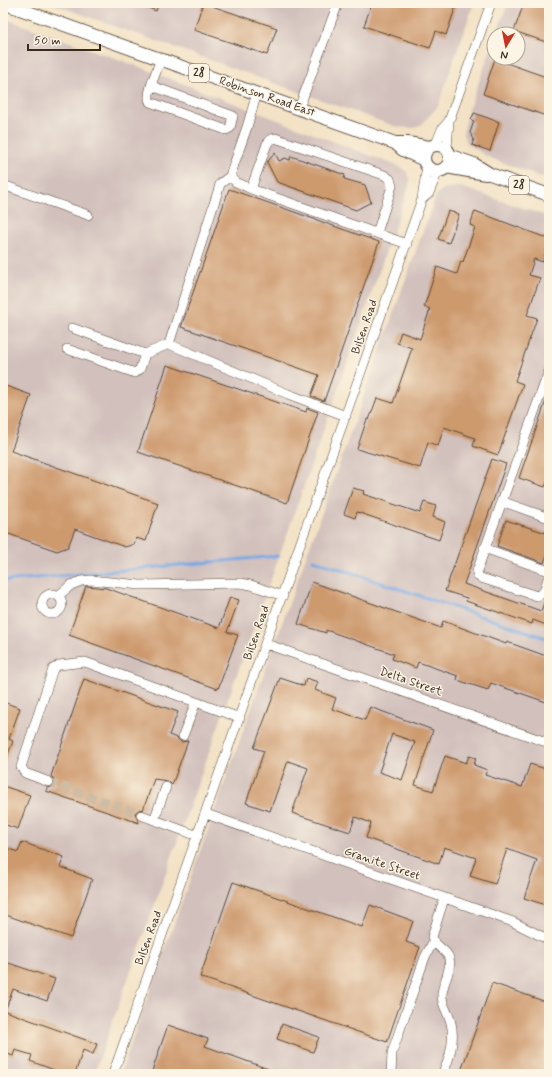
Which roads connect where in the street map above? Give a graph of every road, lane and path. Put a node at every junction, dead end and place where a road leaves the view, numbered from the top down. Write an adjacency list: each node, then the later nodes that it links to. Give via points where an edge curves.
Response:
1 (3, 3): 4 (main road, Robinson Road East / 28)
2 (338, 3): 7 (street)
3 (491, 3): 10 (street, Bilsen Road, via 449,121 442,129)
4 (161, 59): 5 (street); 6 (main road, Robinson Road East / 28)
5 (152, 86): 8 (street, via 232,116); 8 (street, via 148,97 150,102 226,130)
6 (257, 93): 7 (main road, Robinson Road East / 28); 9 (street)
7 (299, 108): 10 (main road, Robinson Road East / 28, via 396,143 403,150)
8 (232, 122): 9 (street)
9 (247, 127): 11 (street)
10 (437, 158): 14 (main road, Robinson Road East / 28, via 474,164 490,174); 17 (street, Bilsen Road, via 428,193 422,199)
11 (230, 176): 13 (street); 19 (street, via 219,188)
12 (3, 185): 15 (street)
13 (251, 189): 16 (street); 16 (street, via 267,144 275,138 384,175 392,186)
14 (549, 195)
15 (88, 215)
16 (377, 233): 17 (street)
17 (406, 244): 23 (street, Bilsen Road)
18 (72, 328): 21 (street)
19 (169, 344): 21 (street); 23 (street)
20 (67, 349): 21 (street, via 135,373 140,369)
21 (145, 354)
22 (549, 371): 24 (street)
23 (346, 416): 30 (street, Bilsen Road)
24 (500, 501): 25 (street); 26 (street)
25 (549, 518)
26 (484, 548): 27 (street); 28 (street, via 477,571 481,578 537,596 544,592)
27 (549, 571)
28 (549, 575)
29 (58, 596): 30 (street, via 71,585 90,580 130,585 241,583)
30 (283, 596): 31 (street, Bilsen Road)
31 (266, 644): 33 (street, Bilsen Road); 35 (street, Delta Street)
32 (196, 702): 33 (street); 34 (street); 36 (street, via 85,662 55,666 20,767 25,773)
33 (240, 718): 38 (street, Bilsen Road)
34 (183, 736)
35 (549, 743)
36 (49, 782)
37 (166, 787): 40 (street)
38 (206, 814): 41 (street, Bilsen Road); 42 (street, Granite Street)
39 (142, 815): 40 (street)
40 (154, 820): 41 (street)
41 (198, 836): 45 (street, Bilsen Road)
42 (444, 899): 43 (street, Granite Street, via 526,927); 44 (street, via 432,933)
43 (549, 940)
44 (433, 942): 46 (street, via 425,957 392,1052); 47 (street, via 446,953 449,964 441,996 451,1023 452,1039 450,1054)
45 (113, 1074)
46 (391, 1074)
47 (442, 1074)

